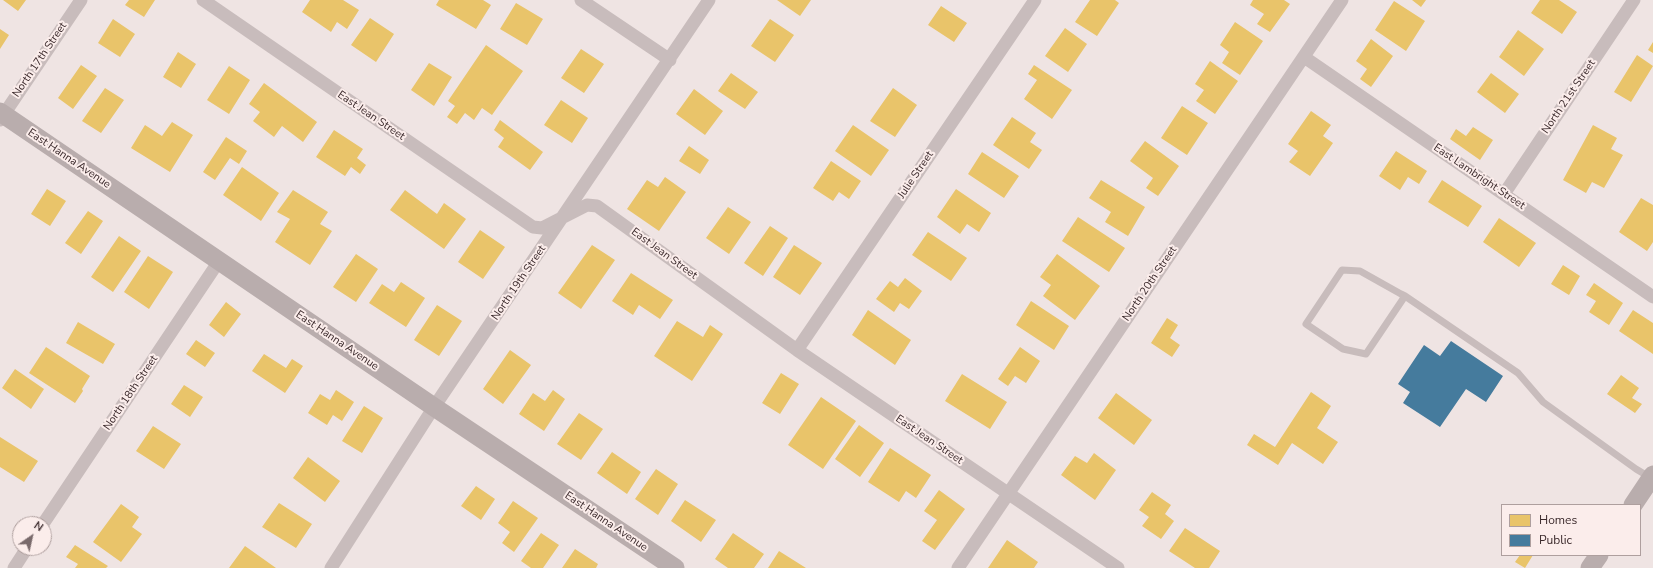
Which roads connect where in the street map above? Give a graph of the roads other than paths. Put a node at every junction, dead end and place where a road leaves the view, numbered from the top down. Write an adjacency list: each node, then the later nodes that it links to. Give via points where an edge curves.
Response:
1 (81, 0): 10 (street, North 17th Street)
2 (203, 0): 12 (street, East Jean Street, via 532,227 542,228)
3 (581, 0): 9 (street)
4 (709, 0): 9 (street, North 19th Street)
5 (1035, 0): 16 (street, Julie Street)
6 (1342, 0): 8 (street, North 20th Street)
7 (1634, 0): 11 (street, North 21st Street)
8 (1304, 57): 11 (street, East Lambright Street); 19 (street, North 20th Street)
9 (670, 60): 12 (street, North 19th Street)
10 (1, 116): 13 (street, East Hanna Avenue)
11 (1504, 194): 15 (street, East Lambright Street)
12 (566, 215): 16 (street, East Jean Street, via 587,205 597,206); 17 (street, North 19th Street)
13 (219, 261): 17 (street, East Hanna Avenue); 21 (street, North 18th Street)
14 (1404, 296): 14 (lane, via 1360,271 1342,270 1306,324 1343,349 1366,354); 18 (lane, via 1518,373 1543,402 1636,469)
15 (1653, 297)
16 (797, 350): 19 (street, East Jean Street)
17 (434, 408): 25 (street, North 19th Street); 26 (street, East Hanna Avenue)
18 (1652, 477): 20 (street)
19 (1008, 493): 27 (street, North 20th Street); 28 (street, East Jean Street)
20 (1634, 504)
21 (48, 516)
22 (22, 556): 24 (street)
23 (1598, 556): 29 (street)
24 (14, 568)
25 (331, 568)
26 (675, 568)
27 (958, 568)
28 (1118, 568)
29 (1590, 568)

